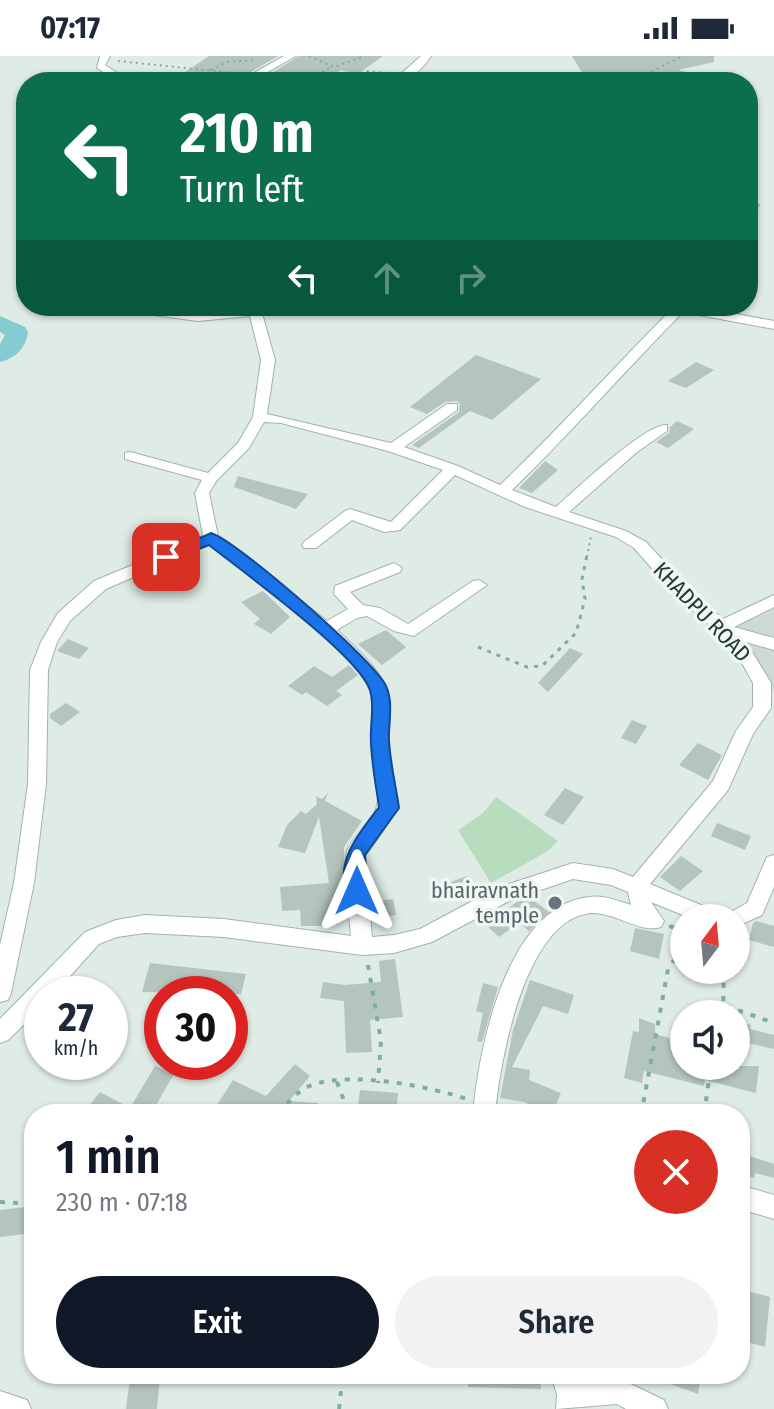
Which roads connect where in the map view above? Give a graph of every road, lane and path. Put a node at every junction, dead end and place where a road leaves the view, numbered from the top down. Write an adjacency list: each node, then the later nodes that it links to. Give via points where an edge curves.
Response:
1 (105, 56): 8 (path); 9 (street, via 100,66)
2 (309, 56): 7 (path)
3 (365, 56): 7 (path)
4 (426, 56): 13 (street)
5 (683, 56): 14 (path)
6 (288, 58): 8 (path, via 227,62); 11 (street)
7 (334, 67): 12 (path)
8 (211, 70): 10 (path)
9 (110, 72)
10 (218, 72)
11 (261, 72)
12 (319, 72)
13 (409, 72)
14 (657, 72)
15 (256, 316): 20 (street, via 268,360)
16 (671, 316): 26 (street)
17 (732, 316): 18 (street)
18 (774, 325)
19 (452, 407): 22 (street)
20 (260, 417): 22 (street, KHADPU ROAD); 25 (street, via 244,445)
21 (662, 428): 27 (street)
22 (393, 448): 24 (street, KHADPU ROAD)
23 (130, 456): 25 (street)
24 (453, 469): 26 (street, KHADPU ROAD); 30 (street, via 395,527 350,514)
25 (211, 478): 29 (street, via 202,493)
26 (501, 492): 27 (street, KHADPU ROAD)
27 (557, 514): 28 (street, KHADPU ROAD)
28 (593, 524): 35 (street, KHADPU ROAD, via 640,545); 38 (path, via 576,633 542,666 527,667)
29 (211, 538): 36 (street); 47 (street, via 100,585 64,617 49,642 39,670 37,784 24,883)
30 (310, 545)
31 (394, 568): 34 (street, via 341,590)
32 (479, 585): 34 (street, via 414,630)
33 (774, 600): 35 (street)
34 (359, 611): 36 (street)
35 (724, 629): 37 (street); 40 (street, KHADPU ROAD, via 759,673 762,708 745,731 721,785)
36 (325, 630): 45 (street, via 369,672 382,702 380,741 389,808 355,854)
37 (774, 644)
38 (478, 647)
39 (774, 863): 42 (street)
40 (637, 886): 41 (street); 43 (street, via 640,902); 45 (street, via 573,871 504,894 425,936)
41 (679, 904)
42 (750, 912)
43 (654, 921): 44 (path); 57 (street, via 592,904 540,934 503,1017)
44 (670, 926)
45 (362, 946): 50 (street, via 224,928 145,924 116,929 92,938); 53 (path, via 381,1041)
46 (670, 966): 58 (path)
47 (0, 993)
48 (750, 1014): 49 (path)
49 (774, 1023)
50 (0, 1033)
51 (709, 1080): 59 (path)
52 (337, 1082): 53 (path); 54 (path, via 311,1085); 55 (path)
53 (378, 1083): 56 (path, via 446,1091)
54 (290, 1104)
55 (345, 1104)
56 (475, 1104)
57 (491, 1104)
58 (643, 1104)
59 (705, 1104)
60 (750, 1200): 63 (street)
61 (0, 1202): 62 (path)
62 (24, 1203)
63 (774, 1207)
64 (342, 1384): 68 (path)
65 (567, 1393): 69 (street, via 618,1391)
66 (0, 1404): 67 (street)
67 (18, 1409)
68 (339, 1409)
69 (655, 1409)

